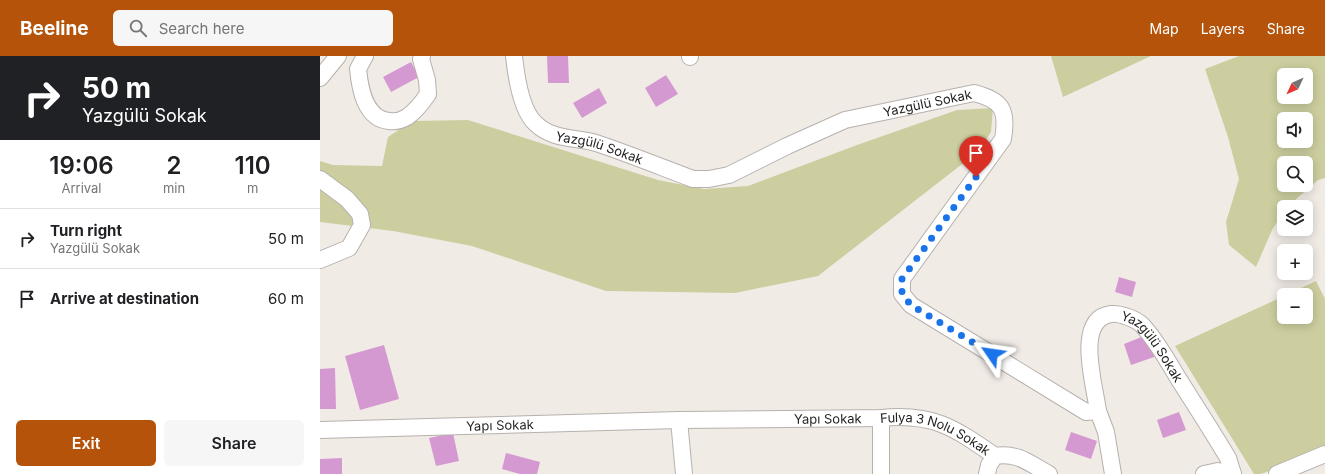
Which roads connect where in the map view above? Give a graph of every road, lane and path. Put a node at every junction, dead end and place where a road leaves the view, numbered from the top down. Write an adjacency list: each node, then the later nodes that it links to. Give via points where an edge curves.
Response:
1 (338, 56): 5 (street)
2 (365, 56): 3 (street, via 358,69 364,102 372,114 381,120 394,122 416,111 428,94)
3 (422, 56)
4 (514, 56): 8 (street, Yazgülü Sokak, via 516,80 535,124 566,139 593,143 693,179 729,175 845,120 974,93 990,97 1000,107 1006,122 1003,139 902,279 902,294 911,305 1086,412)
5 (320, 78)
6 (320, 179): 7 (street, via 347,199 360,214 362,225 349,248)
7 (320, 260)
8 (1098, 411): 18 (street, via 1106,432); 20 (street, Yazgülü Sokak, via 1091,379 1090,339 1094,323 1102,315 1114,313 1141,324 1157,343 1228,458)
9 (881, 418): 10 (street, Yapı Sokak); 13 (street, Fulya 3 Nolu Sokak, via 908,416 936,422 954,429); 15 (street, Fulya 3 Nolu Sokak)
10 (679, 420): 11 (street, Yapı Sokak); 14 (street)
11 (320, 430)
12 (1325, 454): 21 (street)
13 (995, 456): 16 (street); 17 (street, via 1018,456)
14 (684, 474)
15 (881, 474)
16 (987, 474)
17 (1049, 474)
18 (1113, 474)
19 (1204, 474): 20 (street, via 1218,471)
20 (1233, 474)
21 (1277, 474)

